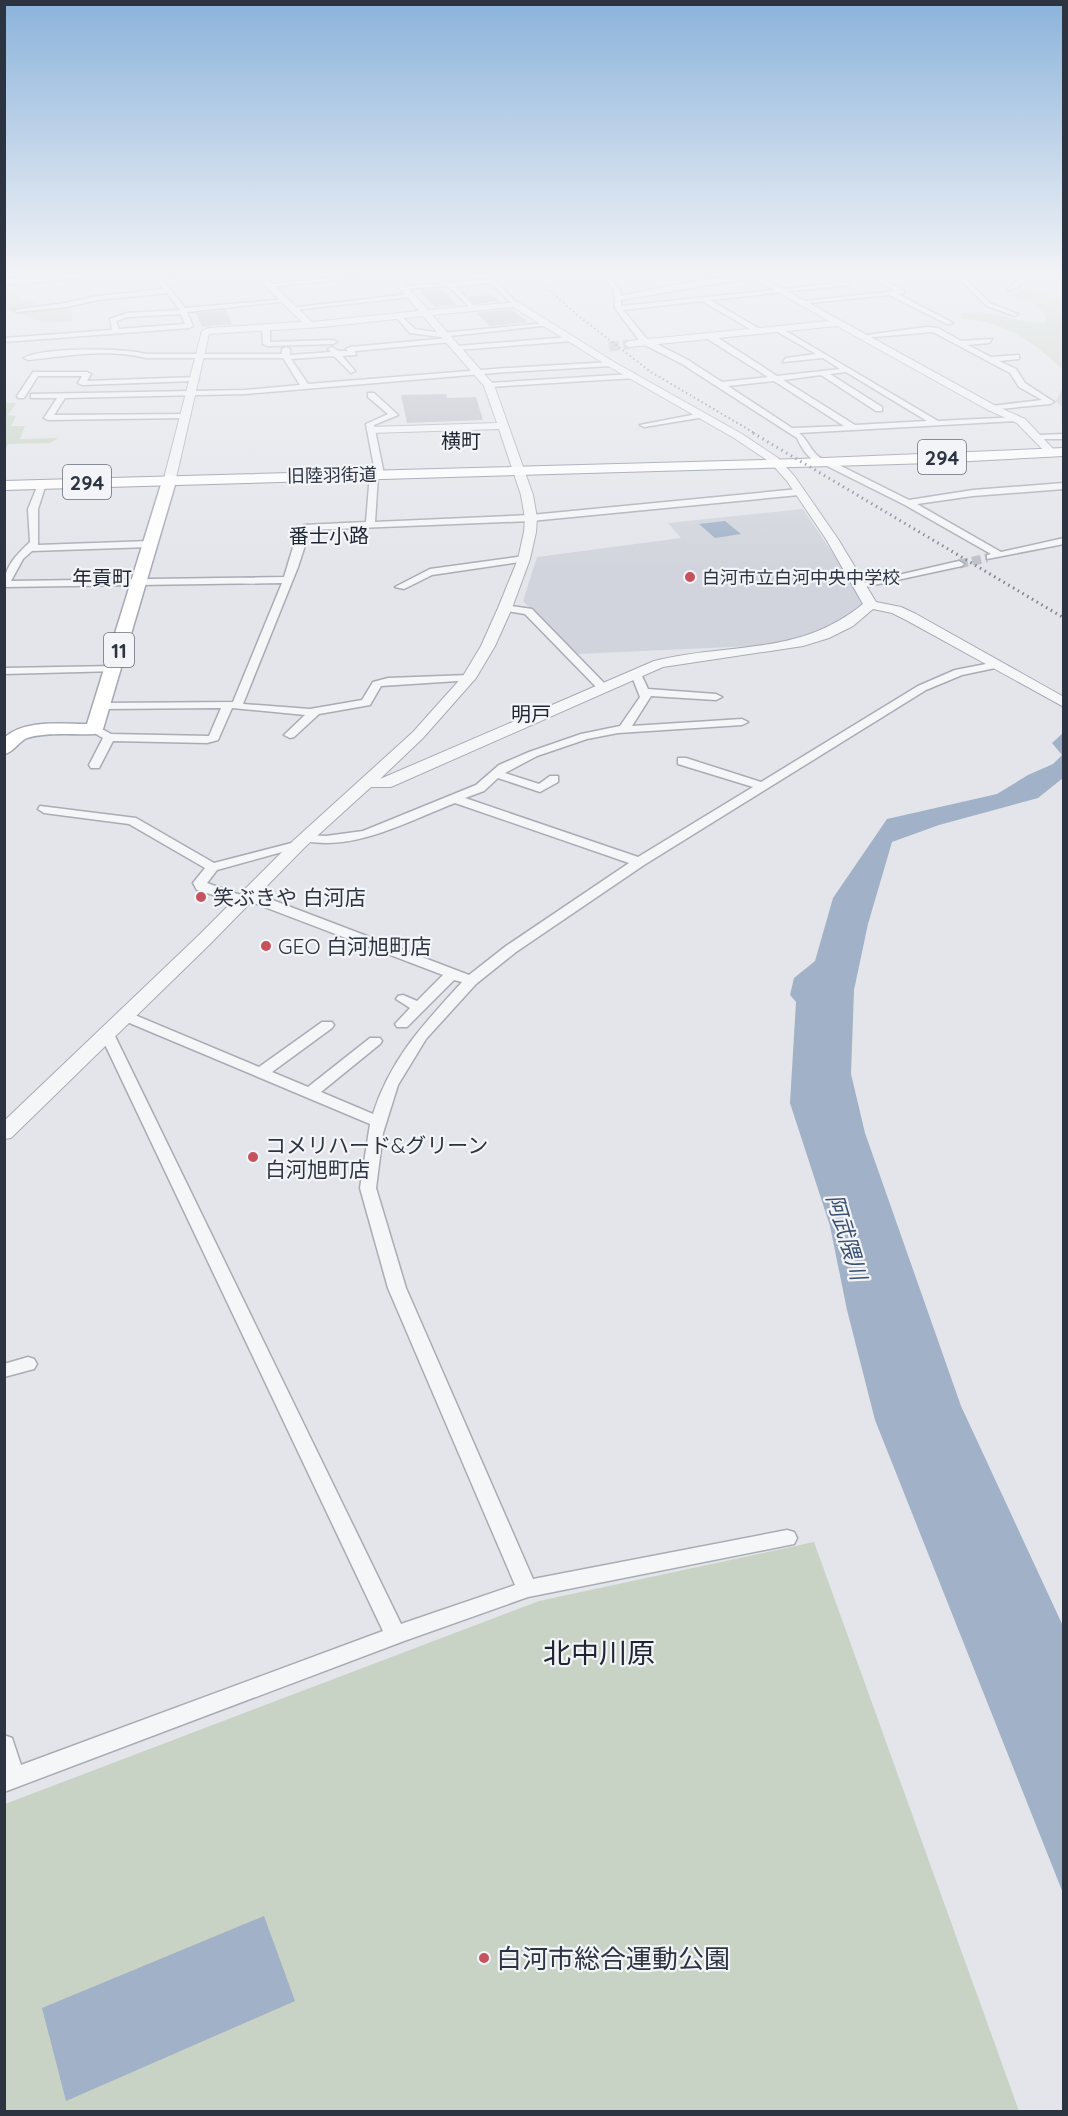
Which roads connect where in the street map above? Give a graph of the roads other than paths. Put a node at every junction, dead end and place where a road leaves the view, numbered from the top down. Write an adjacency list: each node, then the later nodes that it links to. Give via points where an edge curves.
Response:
1 (52, 374): 2 (street, via 87,374 82,383); 24 (street, via 36,374)
2 (146, 374)
3 (165, 374): 16 (street)
4 (198, 374): 22 (street)
5 (297, 374): 21 (street)
6 (459, 374): 21 (street)
7 (479, 374): 19 (street)
8 (628, 374): 17 (street)
9 (702, 374): 20 (street)
10 (769, 374): 18 (street)
11 (816, 374): 18 (street)
12 (824, 374): 29 (street)
13 (854, 374): 33 (street)
14 (931, 374): 28 (street)
15 (1015, 374): 28 (street, via 1022,385 1050,402)
16 (159, 375)
17 (632, 376): 19 (street); 30 (street)
18 (776, 378): 20 (street); 36 (street)
19 (489, 385): 35 (street)
20 (719, 385): 38 (street)
21 (306, 388): 22 (street)
22 (191, 394): 27 (street); 31 (street)
23 (371, 395): 37 (street, via 394,415 372,422)
24 (21, 396)
25 (34, 396): 26 (street)
26 (62, 396): 27 (street); 27 (street, via 48,418)
27 (115, 406): 31 (street)
28 (992, 408): 32 (street)
29 (879, 409)
30 (702, 415): 34 (street); 43 (street)
31 (186, 416): 46 (street)
32 (1015, 419): 33 (street); 40 (street)
33 (936, 423): 36 (street)
34 (644, 424)
35 (505, 426): 37 (street); 44 (street)
36 (852, 427): 38 (street)
37 (371, 430): 45 (street)
38 (790, 431): 42 (street)
39 (1064, 436): 40 (street)
40 (1038, 437): 41 (street)
41 (1057, 452): 42 (highway, 294)
42 (824, 462): 43 (highway, 旧陸羽街道 / 294); 51 (street)
43 (778, 464): 44 (highway, 旧陸羽街道 / 294); 50 (street)
44 (519, 471): 45 (highway, 旧陸羽街道 / 294); 52 (street)
45 (377, 474): 46 (highway, 旧陸羽街道 / 294); 53 (street)
46 (170, 478): 47 (highway, 294); 55 (main road, 11)
47 (42, 484): 48 (highway, 294); 56 (street, via 33,509 35,543)
48 (4, 486)
49 (1064, 486): 51 (street)
50 (799, 492): 52 (street); 64 (street)
51 (908, 503): 57 (street)
52 (531, 518): 53 (street); 59 (street)
53 (370, 525): 62 (street, via 305,528)
54 (1064, 541): 57 (street)
55 (150, 544): 56 (street); 61 (main road, 11)
56 (29, 548): 63 (street, via 18,557)
57 (1000, 555): 58 (street)
58 (987, 558)
59 (524, 559): 65 (street, via 429,572); 67 (street)
60 (959, 564): 64 (street)
61 (138, 580): 62 (street); 63 (street); 69 (main road, 11)
62 (287, 580): 77 (street)
63 (5, 584)
64 (860, 585): 66 (street)
65 (400, 587)
66 (870, 605): 68 (street, via 912,617); 71 (street, via 860,615 810,641 696,656)
67 (505, 608): 72 (street); 73 (street, via 528,611)
68 (996, 665): 76 (street); 90 (street, via 959,672 922,688)
69 (114, 669): 70 (street); 78 (main road, 11)
70 (4, 671)
71 (636, 674): 73 (street); 74 (street)
72 (469, 678): 79 (street, via 388,681 377,684 366,703); 89 (street, via 418,735)
73 (603, 688): 89 (street, via 385,784)
74 (645, 692): 75 (street); 81 (street, via 643,703)
75 (716, 697)
76 (1064, 703)
77 (233, 705): 78 (street); 79 (street); 82 (street, via 214,738 207,740)
78 (103, 706): 82 (main road, 11)
79 (316, 711): 83 (street)
80 (742, 722): 81 (street)
81 (624, 729): 87 (street, via 566,741)
82 (102, 733): 84 (main road, via 40,730 18,735); 86 (street)
83 (290, 735)
84 (4, 749)
85 (682, 761): 90 (street)
86 (95, 765)
87 (496, 774): 88 (street, via 540,788); 91 (street, via 480,788)
88 (554, 779)
89 (366, 782): 93 (street)
90 (763, 786): 94 (street)
91 (453, 798): 93 (street, via 366,834); 94 (street)
92 (44, 809): 95 (street, via 132,821)
93 (304, 841): 95 (street); 96 (street)
94 (639, 862): 98 (street)
95 (212, 867): 96 (street, via 200,883 202,887)
96 (246, 898): 97 (street); 101 (street)
97 (451, 975): 98 (street); 100 (street)
98 (471, 981): 108 (street, via 420,1037 390,1085)
99 (403, 999): 100 (street)
100 (418, 1007): 102 (street)
101 (125, 1016): 104 (street); 106 (street)
102 (402, 1024)
103 (327, 1025): 106 (street)
104 (107, 1034): 109 (street); 114 (street)
105 (375, 1041): 107 (street)
106 (260, 1073): 107 (street)
107 (310, 1093): 108 (street)
108 (379, 1122): 113 (street, via 368,1188 397,1288)
109 (4, 1133)
110 (28, 1364): 111 (street)
111 (4, 1371)
112 (787, 1538): 113 (street)
113 (527, 1589): 114 (street)
114 (396, 1635): 116 (street)
115 (4, 1745): 116 (street)
116 (9, 1780)

